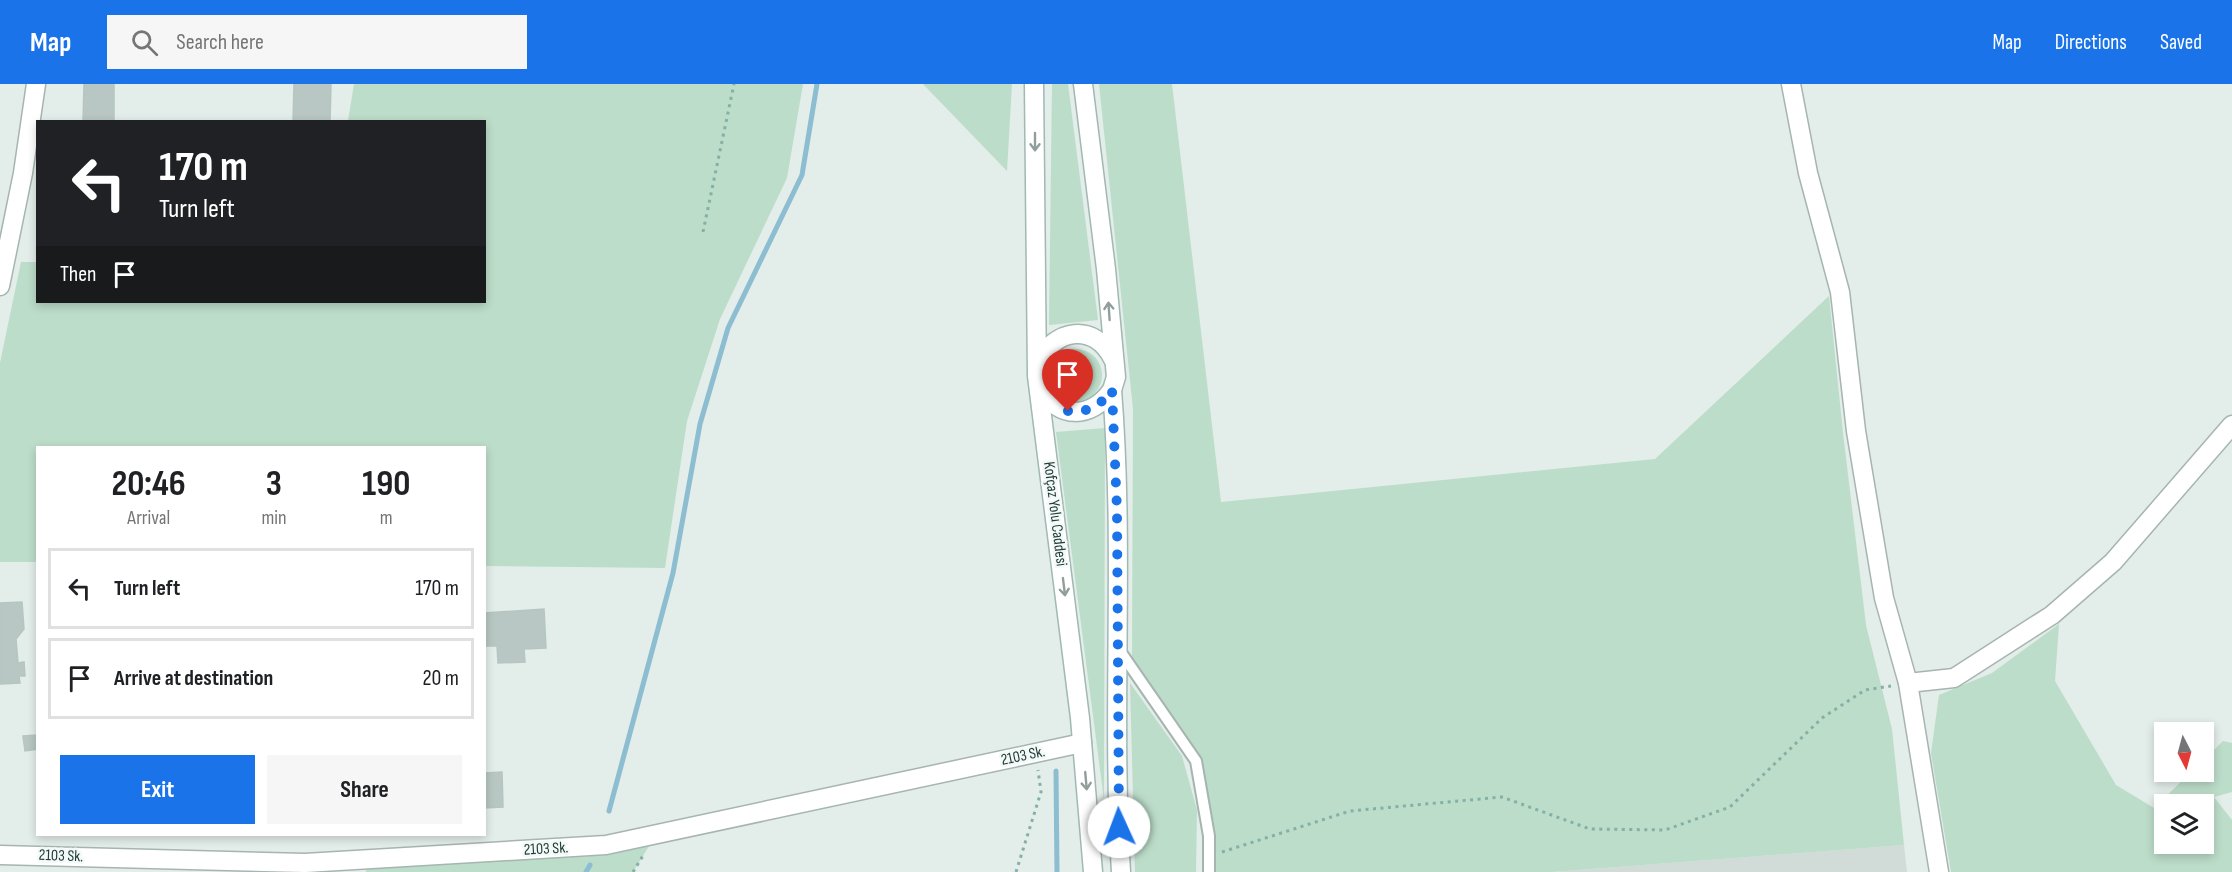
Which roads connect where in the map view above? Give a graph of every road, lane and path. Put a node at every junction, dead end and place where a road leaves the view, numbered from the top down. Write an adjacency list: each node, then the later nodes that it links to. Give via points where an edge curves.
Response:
1 (36, 84): 7 (street)
2 (734, 84): 6 (path)
3 (1034, 84): 9 (street, Kofçaz Yolu Caddesi, one-way to 9)
4 (1083, 84): 8 (street, one-way to 4)
5 (1791, 84): 14 (street, via 1808,173 1840,292 1856,431 1884,598)
6 (703, 232)
7 (0, 286)
8 (1114, 363): 9 (street, via 1100,341 1074,334 1051,343); 11 (street, via 1116,377)
9 (1038, 364): 10 (street, Kofçaz Yolu Caddesi)
10 (1040, 388): 11 (street, via 1056,407 1080,412 1093,409); 15 (street, Kofçaz Yolu Caddesi, one-way to 15)
11 (1112, 390): 13 (street, via 1117,500)
12 (2232, 426): 14 (street, via 2113,562 2052,615 1954,678)
13 (1116, 647): 18 (lane, via 1196,762 1209,836); 21 (street)
14 (1908, 683): 18 (path, via 1864,690 1822,718 1730,807 1665,830 1590,829 1502,797 1350,812); 23 (street)
15 (1082, 743): 16 (street, 2103 Sk.); 20 (street, Kofçaz Yolu Caddesi, one-way to 20)
16 (1037, 753): 17 (street, 2103 Sk., via 606,845 305,863); 19 (path, via 1041,792)
17 (0, 855)
18 (1208, 856): 22 (lane)
19 (1016, 872)
20 (1093, 872)
21 (1121, 872)
22 (1209, 872)
23 (1939, 872)

